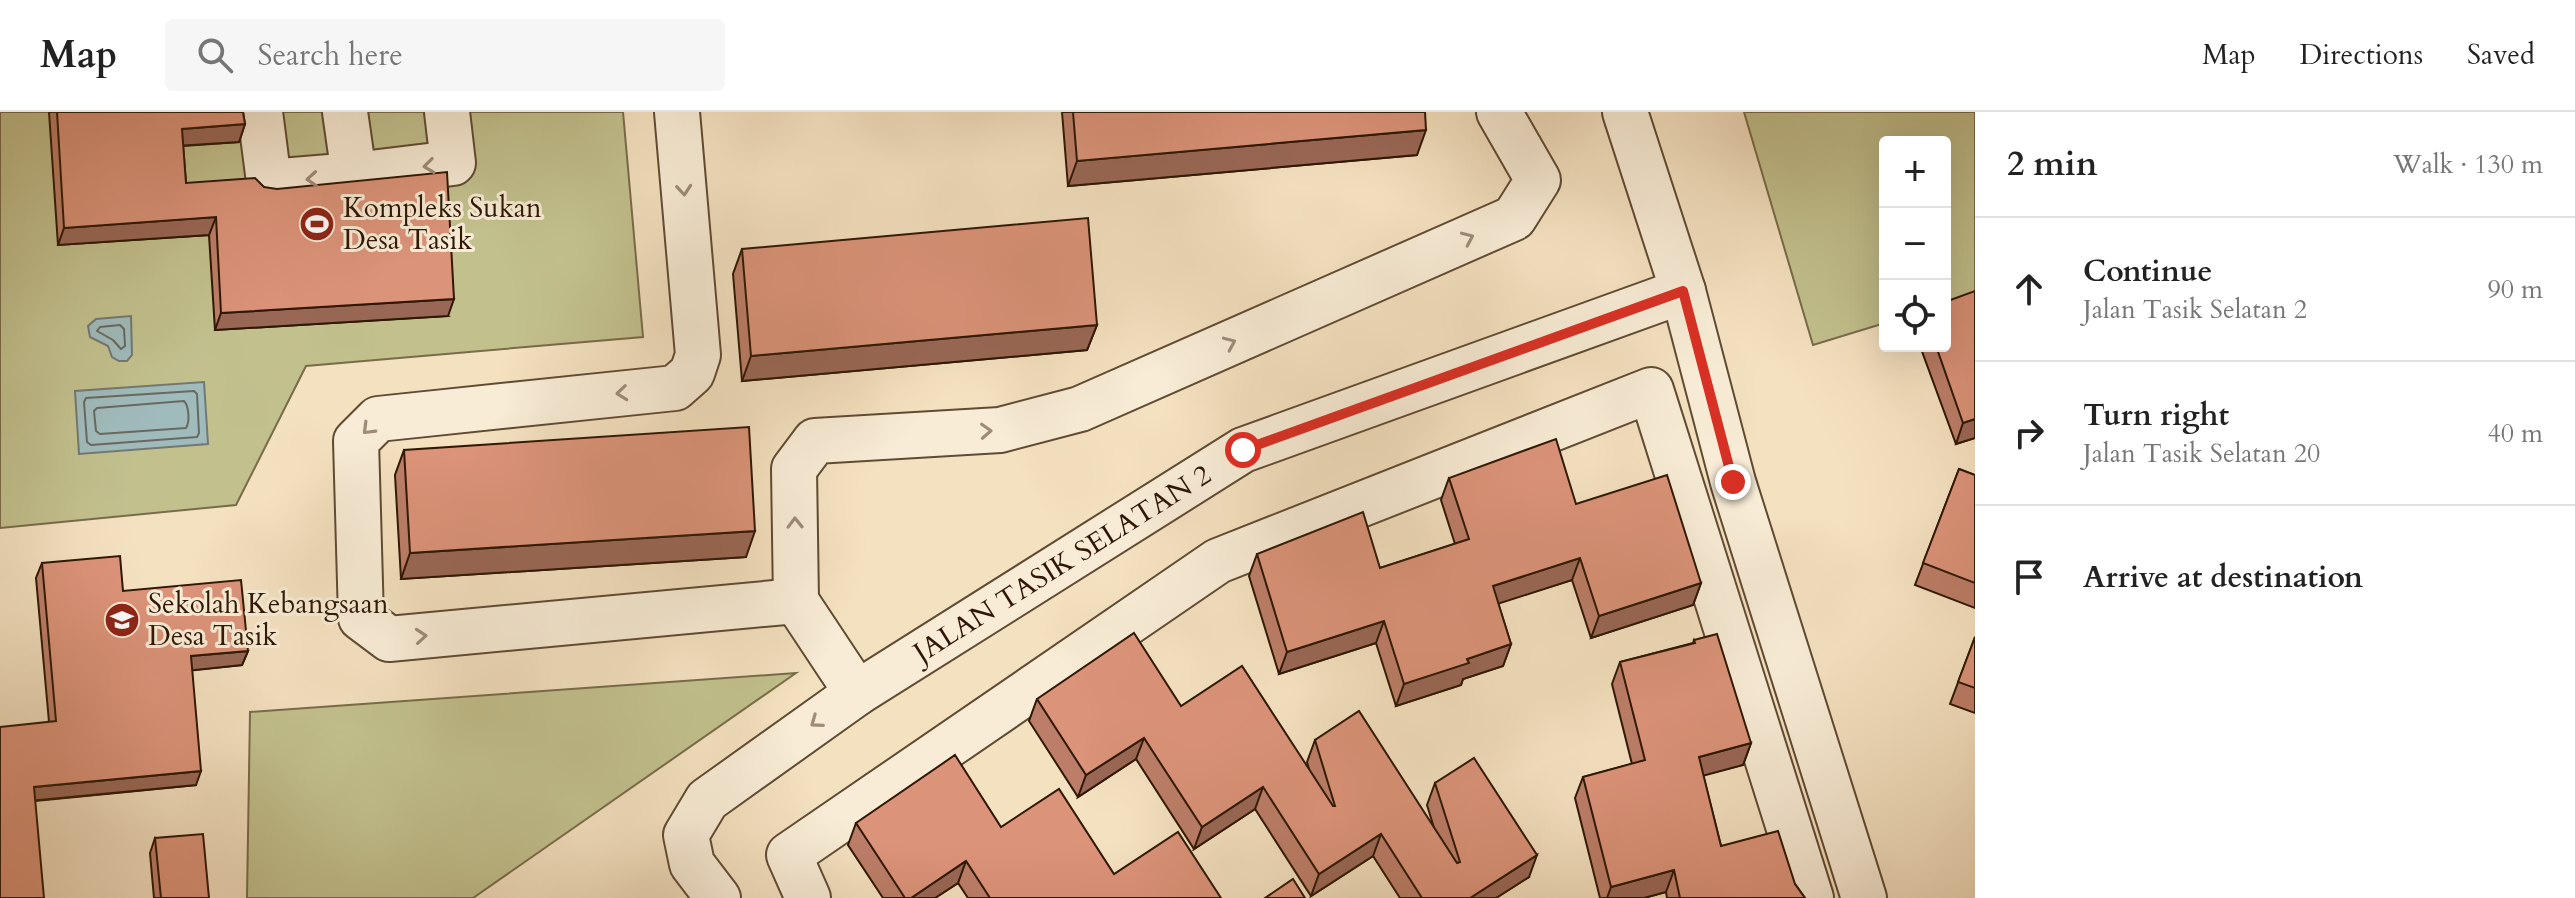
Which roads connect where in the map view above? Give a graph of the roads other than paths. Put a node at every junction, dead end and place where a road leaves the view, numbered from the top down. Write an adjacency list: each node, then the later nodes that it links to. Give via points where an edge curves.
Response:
1 (260, 112): 7 (street, one-way to 1, via 269,182)
2 (345, 112): 7 (street)
3 (447, 112): 7 (street, one-way to 7, via 453,163)
4 (677, 112): 9 (street, one-way to 9, via 698,355 692,373 675,388 378,419 356,441 361,618 389,639)
5 (1499, 112): 9 (street, one-way to 5, via 794,469 815,441 1000,430 1080,409 1514,218 1538,180)
6 (1625, 112): 8 (street)
7 (354, 175)
8 (1683, 291): 10 (street, JALAN TASIK SELATAN 2, via 1243,450); 14 (street, via 1733,482)
9 (796, 601): 10 (street)
10 (857, 693): 11 (street, JALAN TASIK SELATAN 2, one-way to 11, via 707,800 686,835 692,864)
11 (718, 898)
12 (808, 898): 13 (street, via 789,855 1218,561 1651,390)
13 (1811, 898)
14 (1864, 898)

